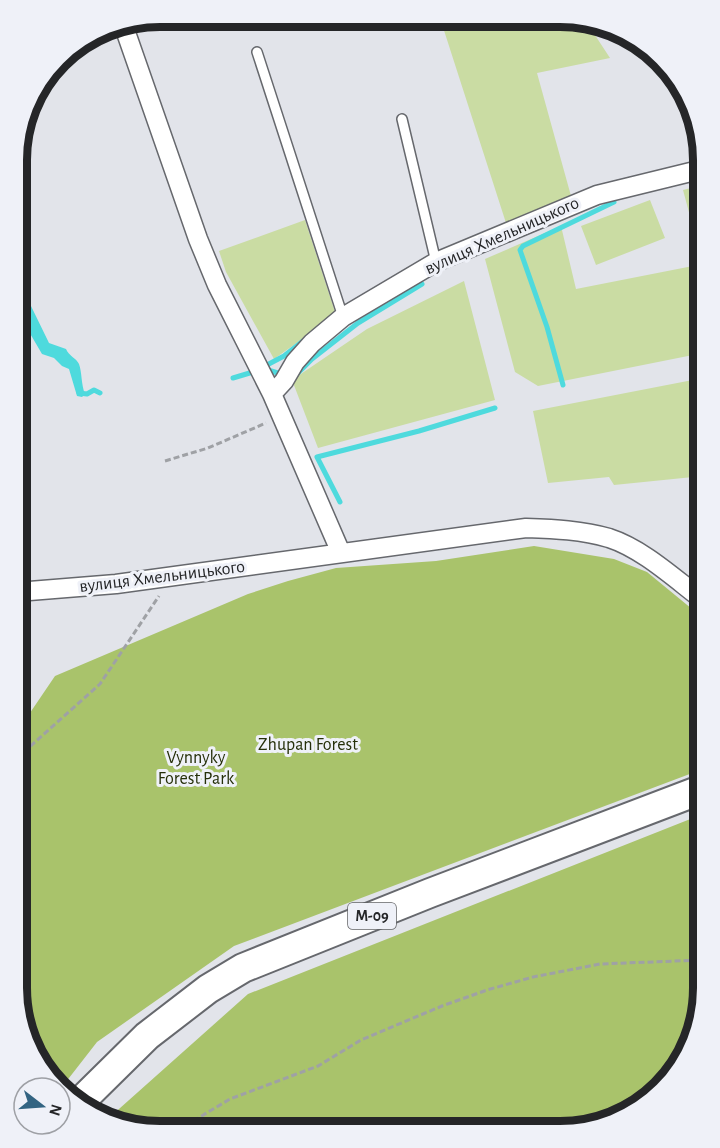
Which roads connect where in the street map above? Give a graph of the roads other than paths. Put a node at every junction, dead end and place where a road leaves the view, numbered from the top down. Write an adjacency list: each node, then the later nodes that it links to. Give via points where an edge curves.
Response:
1 (126, 32): 7 (street, via 198,238)
2 (257, 52): 6 (lane)
3 (402, 119): 5 (lane)
4 (693, 172): 5 (street, вулиця Хмельницького, via 597,195)
5 (436, 262): 6 (street, вулиця Хмельницького)
6 (343, 317): 7 (street, вулиця Хмельницького, via 312,343)
7 (272, 394): 8 (street)
8 (341, 553): 9 (street, вулиця Хмельницького, via 116,584); 10 (street, вулиця Хмельницького, via 526,528 568,530 611,539 630,548)
9 (27, 591)
10 (693, 592)
11 (693, 793): 12 (main road, М-09, via 243,968 207,989 147,1036)
12 (85, 1097)

